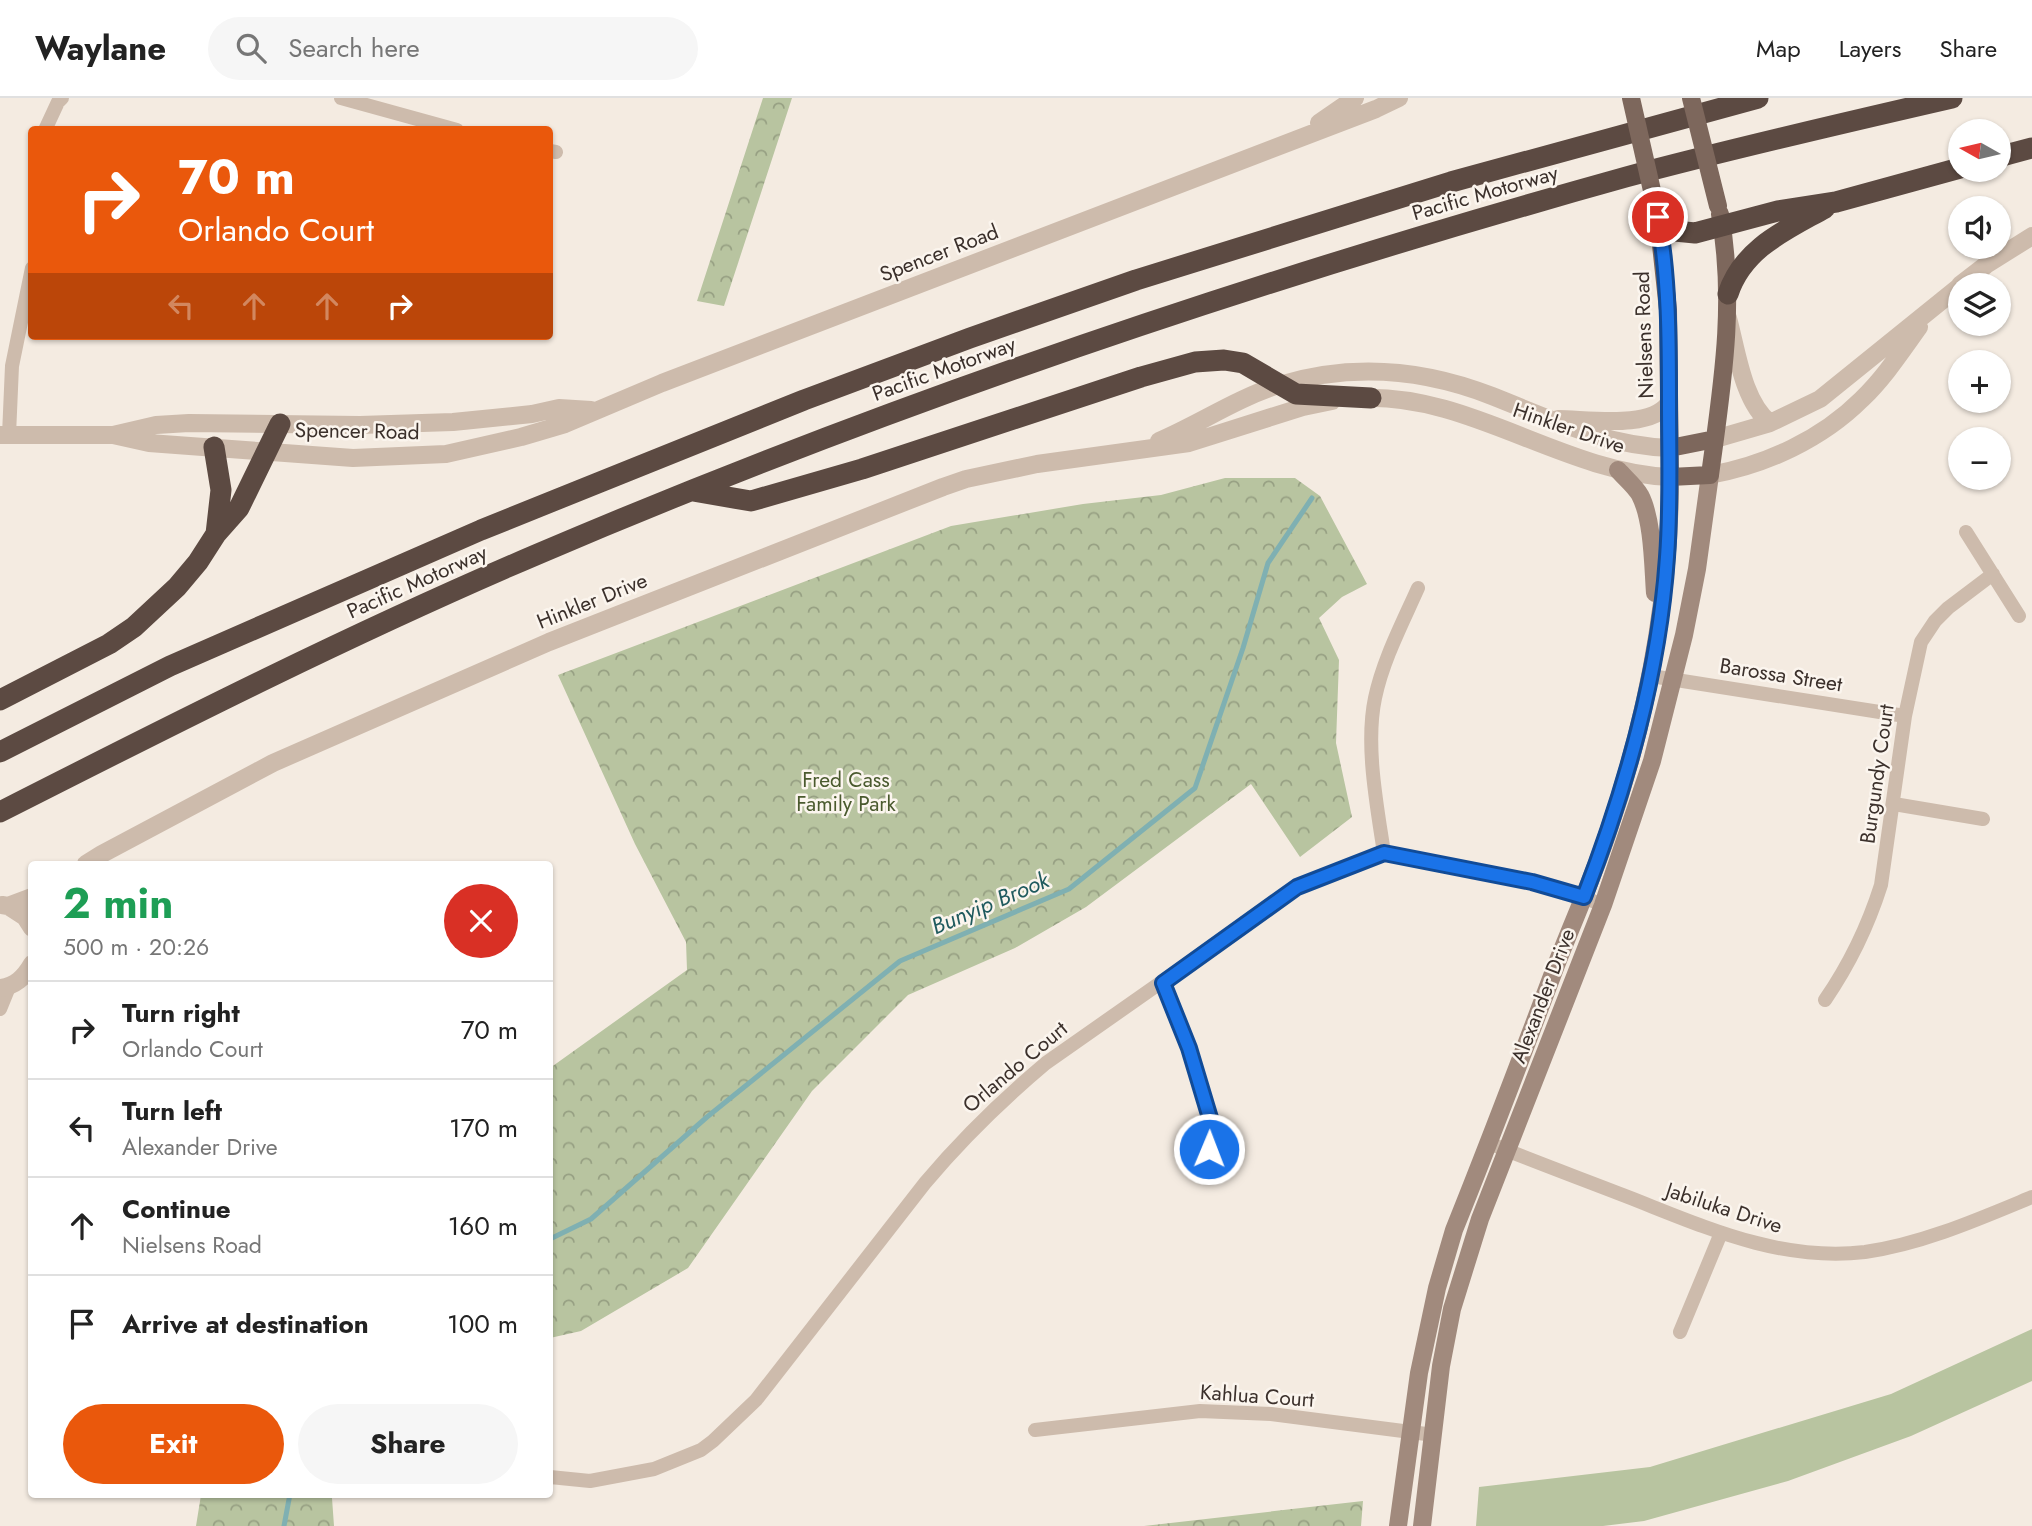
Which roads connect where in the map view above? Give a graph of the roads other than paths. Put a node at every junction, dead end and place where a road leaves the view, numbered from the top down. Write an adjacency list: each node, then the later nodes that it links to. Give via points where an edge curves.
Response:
1 (62, 98): 9 (street)
2 (341, 98): 10 (street)
3 (1355, 98): 11 (street, Spencer Road)
4 (1399, 98): 11 (street, Spencer Road)
5 (1631, 98): 17 (main road, Nielsens Road, bridge)
6 (1691, 98): 16 (main road, bridge)
7 (1758, 98): 53 (highway, Pacific Motorway, via 1451,182 1136,280 957,343 481,530 170,666)
8 (1952, 98): 42 (highway, Pacific Motorway, via 1737,148 1370,252 950,392)
9 (47, 126)
10 (442, 126)
11 (1299, 137): 28 (street, Spencer Road)
12 (2032, 148): 13 (highway)
13 (2011, 154)
14 (1948, 171): 15 (highway)
15 (1836, 202): 16 (highway); 21 (highway, via 1756,251 1740,268)
16 (1720, 216): 17 (highway, via 1695,233 1671,229); 21 (main road)
17 (1658, 217): 27 (main road, Nielsens Road, via 1668,310)
18 (2032, 236): 19 (street, Hinkler Drive)
19 (1976, 273)
20 (28, 288): 32 (street, via 12,366)
21 (1728, 294): 24 (main road)
22 (1948, 296): 23 (street, Hinkler Drive)
23 (1932, 311): 30 (street, Hinkler Drive, via 1820,399); 40 (street, Hinkler Drive, via 1864,398 1836,422 1773,457)
24 (1728, 318): 30 (street, via 1752,400); 34 (main road)
25 (1279, 385): 26 (highway, via 1296,394); 29 (street, Hinkler Drive, via 1355,372 1405,372 1460,384); 37 (street, Hinkler Drive); 42 (highway, via 1236,361 1195,362 751,501)
26 (1371, 398): 37 (street, Hinkler Drive, via 1312,405 1200,440); 39 (street, Hinkler Drive, via 1439,406)
27 (1669, 403): 29 (street, via 1643,419); 36 (main road, Nielsens Road)
28 (594, 410): 31 (street, Spencer Road, via 559,408 453,422); 38 (street, Spencer Road, via 521,438 446,454 354,458)
29 (1544, 418): 36 (street, Hinkler Drive, via 1613,441)
30 (1770, 423): 34 (street, Hinkler Drive)
31 (280, 424): 33 (street, Spencer Road, via 156,425); 38 (highway)
32 (5, 435): 33 (street, Spencer Road)
33 (113, 435): 35 (street, Spencer Road, via 149,443)
34 (1715, 439): 36 (main road, Hinkler Drive); 40 (main road, Alexander Drive)
35 (214, 447): 38 (street, Spencer Road); 44 (highway, via 221,490)
36 (1670, 448): 41 (main road, Nielsens Road)
37 (1139, 449): 58 (street, Hinkler Drive, via 966,479 549,642 273,763)
38 (266, 450): 44 (highway, via 239,508)
39 (1618, 470): 41 (street, Hinkler Drive); 48 (main road, via 1639,493 1649,532)
40 (1710, 475): 41 (main road, Hinkler Drive); 50 (main road, Alexander Drive, via 1697,569)
41 (1670, 477): 48 (main road, Alexander Drive)
42 (690, 491): 55 (highway, Pacific Motorway, via 352,638)
43 (1966, 532): 45 (street)
44 (216, 534): 51 (highway, via 177,587 134,627 110,645)
45 (1993, 574): 47 (street); 52 (street, Burgundy Court, via 1948,608 1925,635)
46 (1418, 588): 57 (street, via 1380,678 1372,719)
47 (2019, 616)
48 (1656, 653): 49 (main road, Alexander Drive)
49 (1651, 676): 50 (street, Barossa Street); 59 (main road, Alexander Drive, via 1621,793)
50 (1674, 679): 52 (street, Barossa Street); 62 (main road, Alexander Drive, via 1652,761)
51 (0, 700)
52 (1905, 716): 54 (street, Burgundy Court)
53 (0, 752)
54 (1894, 804): 56 (street); 67 (street, Burgundy Court, via 1873,909)
55 (0, 813)
56 (1983, 819)
57 (1384, 853): 59 (street); 65 (street, Orlando Court, via 1297,887)
58 (90, 861)
59 (1584, 897): 62 (street); 69 (main road, Alexander Drive)
60 (28, 898): 61 (street)
61 (4, 905): 63 (street)
62 (1602, 905): 70 (main road, Alexander Drive)
63 (28, 922)
64 (28, 969): 66 (street)
65 (1163, 983): 71 (street, via 1210,1118); 78 (street, Orlando Court, via 1046,1063 970,1132 756,1400 713,1441 654,1469 590,1481)
66 (5, 987): 68 (street)
67 (1825, 1000)
68 (0, 1009)
69 (1489, 1143): 70 (street, Jabiluka Drive); 76 (main road, Alexander Drive, via 1454,1230 1437,1288)
70 (1509, 1151): 73 (street, Jabiluka Drive); 77 (main road, Alexander Drive, via 1480,1219 1452,1309)
71 (1205, 1177)
72 (2032, 1198): 73 (street, Jabiluka Drive, via 1902,1245 1864,1252 1802,1252)
73 (1721, 1233): 74 (street)
74 (1680, 1332)
75 (1035, 1430): 76 (street, Kahlua Court, via 1199,1411 1271,1414)
76 (1411, 1433): 77 (street, Kahlua Court); 79 (main road, Alexander Drive)
77 (1434, 1435): 80 (main road, Alexander Drive)
78 (553, 1478)
79 (1398, 1526)
80 (1422, 1526)

